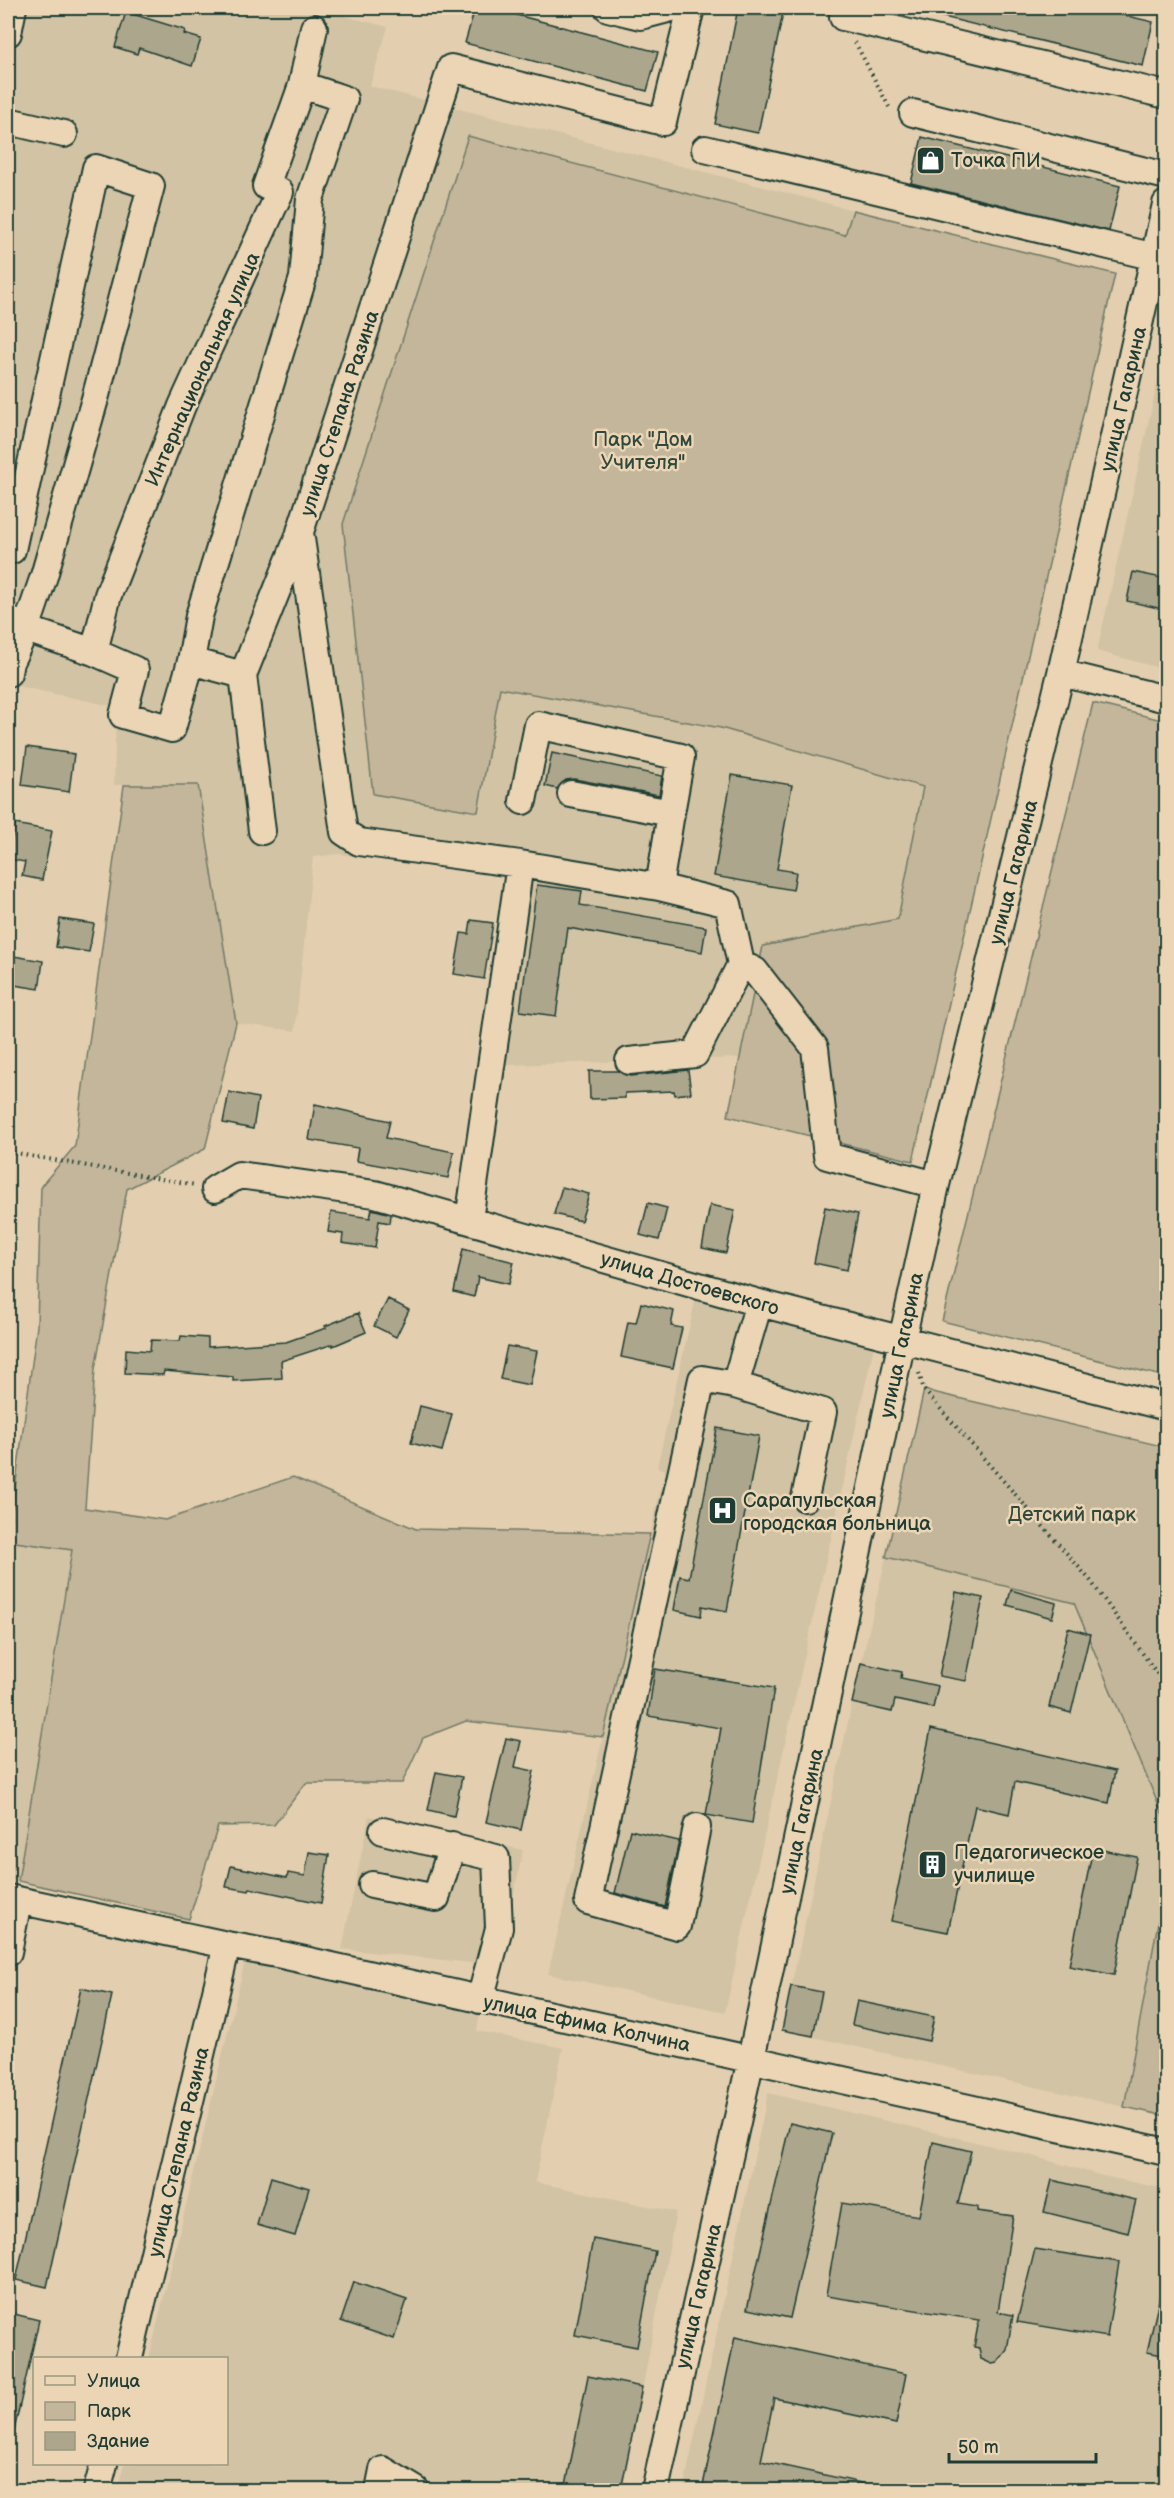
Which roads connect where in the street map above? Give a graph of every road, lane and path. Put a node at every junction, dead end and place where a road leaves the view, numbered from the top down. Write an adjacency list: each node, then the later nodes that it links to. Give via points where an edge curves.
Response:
1 (13, 8): 7 (street)
2 (608, 8): 3 (street, via 641,16)
3 (672, 8)
4 (691, 8): 17 (street, улица Степана Разина, via 663,122 451,68)
5 (844, 12): 9 (street); 10 (path)
6 (314, 28): 8 (street, Интернациональная улица)
7 (8, 33)
8 (302, 85): 21 (street, Интернациональная улица, via 266,186 280,192 182,406 108,595); 22 (street, via 344,99 310,199 303,278 199,616)
9 (1167, 95)
10 (901, 110): 14 (street)
11 (8, 121): 12 (street)
12 (64, 134)
13 (705, 149): 16 (street)
14 (1167, 176)
15 (1167, 204): 16 (street, улица Гагарина)
16 (1155, 257): 24 (street, улица Гагарина)
17 (300, 532): 25 (street); 31 (street, улица Степана Разина, via 344,832 359,842)
18 (10, 549): 19 (street); 19 (street, via 96,168 151,186)
19 (48, 562): 20 (street)
20 (17, 624): 21 (street); 23 (street)
21 (93, 652): 22 (street, via 135,670 123,715 172,729)
22 (191, 661): 25 (street)
23 (8, 673)
24 (1061, 673): 26 (street); 36 (street, улица Гагарина)
25 (243, 675): 30 (street)
26 (1167, 699)
27 (571, 794): 29 (street)
28 (524, 801): 29 (street, via 538,725 681,758)
29 (671, 813): 32 (street)
30 (262, 831)
31 (520, 864): 32 (street, улица Степана Разина); 38 (street)
32 (659, 887): 33 (street, улица Степана Разина, via 728,904)
33 (741, 964): 34 (street, via 695,1054); 36 (street, via 755,971 815,1048 828,1156)
34 (629, 1061)
35 (8, 1152): 37 (path)
36 (936, 1185): 40 (street, улица Гагарина)
37 (215, 1189): 38 (street, улица Достоевского, via 239,1175 375,1194)
38 (469, 1220): 39 (street, улица Достоевского)
39 (759, 1303): 40 (street, улица Достоевского); 42 (street)
40 (902, 1340): 43 (street, улица Достоевского); 54 (street, улица Гагарина)
41 (918, 1372): 45 (path, via 924,1390 1090,1580)
42 (735, 1385): 44 (street, via 823,1412); 46 (street, via 702,1378 588,1901 677,1926)
43 (1167, 1407)
44 (806, 1498)
45 (1167, 1686)
46 (697, 1827)
47 (383, 1831): 48 (street)
48 (452, 1846): 49 (street, via 436,1898); 53 (street, via 496,1858 499,1928)
49 (372, 1885)
50 (13, 1899): 51 (street, улица Ефима Колчина); 52 (street)
51 (227, 1945): 53 (street, улица Ефима Колчина); 56 (street, улица Степана Разина)
52 (8, 1952)
53 (480, 2000): 54 (street, улица Ефима Колчина)
54 (751, 2059): 55 (street, улица Ефима Колчина); 61 (street, улица Гагарина)
55 (1167, 2152)
56 (129, 2357)
57 (104, 2465): 58 (street)
58 (98, 2490)
59 (379, 2490): 60 (street, via 383,2470)
60 (416, 2490)
61 (655, 2490)

